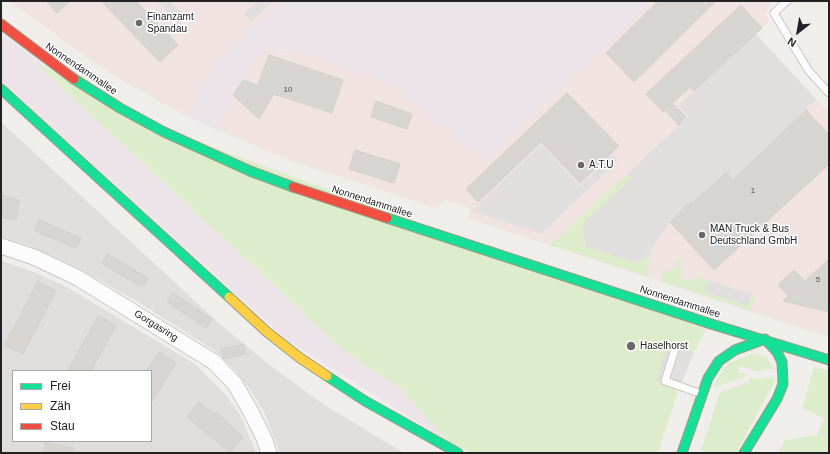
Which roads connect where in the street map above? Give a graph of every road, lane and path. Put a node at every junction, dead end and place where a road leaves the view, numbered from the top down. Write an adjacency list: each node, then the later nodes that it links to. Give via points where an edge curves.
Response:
1 (787, 1): 4 (lane, via 774,13 808,70)
2 (1, 24): 6 (main road, Nonnendammallee, via 66,74 120,108 164,132 274,181 711,324)
3 (1, 89): 11 (main road, via 267,332 365,402)
4 (829, 93)
5 (1, 246): 10 (street, Gorgasring, via 34,257 78,278 214,362 235,384 264,438)
6 (765, 339): 8 (main road, Nonnendammallee); 9 (main road, via 748,343 719,361); 13 (main road, via 782,362 783,384 777,399)
7 (675, 349): 9 (lane, via 665,381)
8 (829, 360)
9 (702, 394): 12 (main road)
10 (268, 453)
11 (458, 453)
12 (682, 453)
13 (744, 453)

